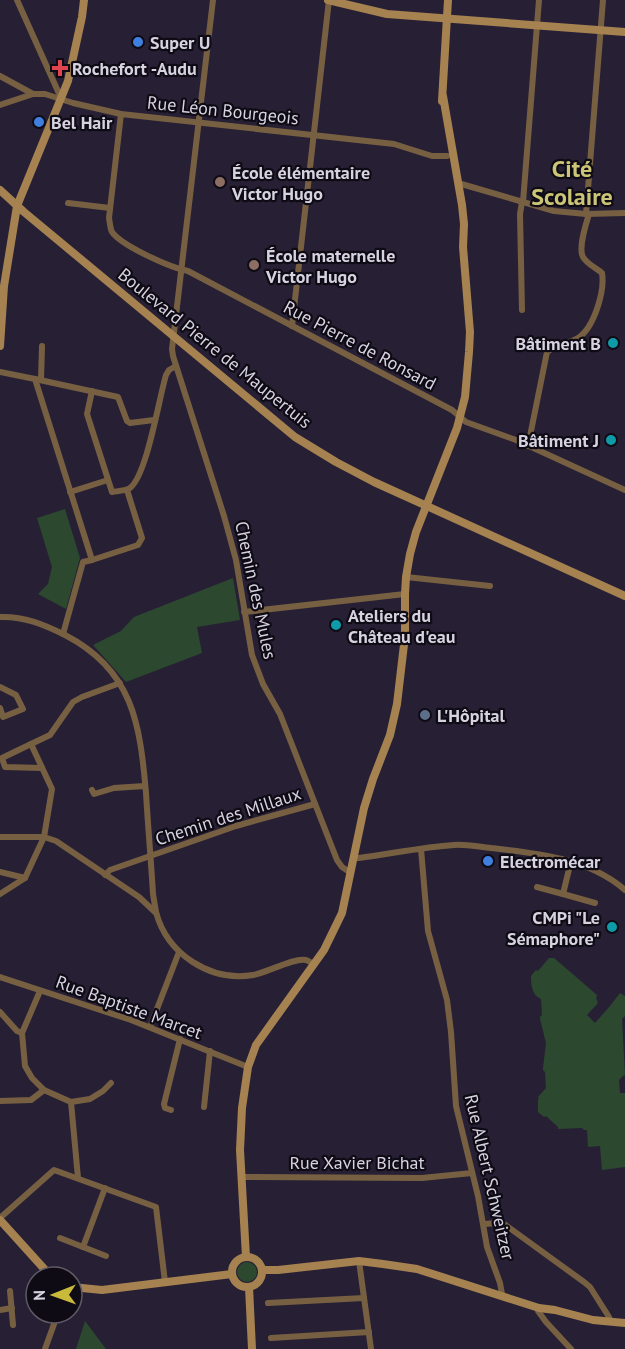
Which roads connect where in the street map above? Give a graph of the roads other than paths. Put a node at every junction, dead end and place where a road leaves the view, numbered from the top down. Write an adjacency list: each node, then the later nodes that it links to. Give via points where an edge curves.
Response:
1 (17, 0): 14 (street)
2 (84, 0): 14 (street, via 69,80)
3 (213, 0): 17 (street, Chemin des Mules)
4 (329, 0): 8 (street, via 387,14); 18 (street)
5 (448, 0): 8 (street)
6 (539, 0): 9 (street)
7 (603, 0): 10 (street)
8 (447, 18): 9 (street); 19 (street, via 443,96)
9 (537, 26): 10 (street); 22 (street)
10 (601, 30): 11 (street); 27 (street)
11 (625, 32)
12 (0, 76): 13 (street, Rue Léon Bourgeois)
13 (33, 94): 14 (street, Rue Léon Bourgeois); 15 (street)
14 (61, 99): 16 (street, Rue Léon Bourgeois); 24 (street)
15 (0, 105)
16 (121, 114): 17 (street, Rue Léon Bourgeois); 25 (street, Rue Pierre de Ronsard)
17 (198, 123): 18 (street, Rue Léon Bourgeois); 29 (street, Chemin des Mules)
18 (314, 136): 19 (street, Rue Léon Bourgeois, via 394,144 432,156); 32 (street)
19 (450, 156): 20 (street); 28 (street)
20 (458, 183): 22 (street); 28 (street)
21 (0, 190): 24 (street, Boulevard Pierre de Maupertuis)
22 (522, 202): 27 (street, via 554,211); 31 (street)
23 (68, 203): 25 (street)
24 (17, 206): 30 (street); 33 (street, Boulevard Pierre de Maupertuis)
25 (110, 208): 29 (street, Rue Pierre de Ronsard, via 111,230 119,239)
26 (625, 213): 27 (street)
27 (588, 214): 42 (street, via 582,250 586,261 602,273 599,301 585,332 547,352)
28 (464, 247): 40 (street, via 470,342)
29 (181, 270): 32 (street, Rue Pierre de Ronsard); 33 (street, Chemin des Mules)
30 (2, 286): 34 (street)
31 (522, 310)
32 (292, 326): 40 (street, Rue Pierre de Ronsard)
33 (174, 336): 36 (street, Chemin des Mules); 47 (street, Boulevard Pierre de Maupertuis, via 295,437)
34 (0, 346)
35 (42, 346): 38 (street)
36 (176, 366): 41 (street, via 166,375); 53 (street, Chemin des Mules, via 224,516)
37 (0, 372): 38 (street)
38 (38, 379): 39 (street); 46 (street)
39 (92, 391): 41 (street, via 118,397 130,423); 43 (street, via 87,414)
40 (460, 416): 42 (street, Rue Pierre de Ronsard, via 466,422); 47 (street)
41 (154, 420): 44 (street, via 144,465)
42 (528, 446): 45 (street, Rue Pierre de Ronsard)
43 (108, 480): 44 (street, via 112,492); 46 (street)
44 (127, 490): 48 (street, via 142,538 138,545)
45 (625, 490)
46 (70, 492): 48 (street)
47 (426, 507): 49 (street); 52 (street, Boulevard Pierre de Maupertuis)
48 (92, 560): 55 (street, via 83,562)
49 (406, 577): 50 (street); 51 (street)
50 (490, 586)
51 (405, 594): 53 (street); 68 (street, via 405,636 397,704 364,808)
52 (625, 596)
53 (244, 612): 63 (street, Chemin des Mules, via 252,655)
54 (0, 617): 55 (street, via 25,619)
55 (63, 634): 56 (street, via 96,655)
56 (120, 683): 59 (street, via 73,702 50,735); 61 (street, via 138,727)
57 (0, 687): 58 (street, via 16,695 23,710 3,717)
58 (0, 708)
59 (31, 744): 60 (street); 60 (street, via 2,758 5,767)
60 (42, 768): 65 (street, via 52,789)
61 (145, 786): 62 (street, via 94,794); 67 (street)
62 (92, 790)
63 (315, 804): 67 (street, Chemin des Millaux, via 236,826); 71 (street, Chemin des Mules, via 337,860)
64 (0, 837): 65 (street)
65 (44, 837): 72 (street); 73 (street)
66 (421, 849): 68 (street); 69 (street, via 457,845 543,854); 98 (street, Rue Albert Schweitzer, via 428,931 447,1000 456,1106)
67 (150, 857): 72 (street, Chemin des Millaux); 77 (street)
68 (354, 858): 71 (street)
69 (571, 861): 75 (street, via 615,881); 78 (street)
70 (0, 872): 73 (street)
71 (351, 873): 83 (street, via 342,913)
72 (105, 875): 79 (street)
73 (25, 878): 76 (street)
74 (537, 887): 78 (street)
75 (625, 890)
76 (0, 894)
77 (153, 894): 79 (street); 81 (street)
78 (563, 894): 80 (street)
79 (139, 897): 81 (street)
80 (595, 903)
81 (156, 914): 82 (street)
82 (179, 951): 83 (street, via 206,970 220,974 253,975 295,960); 87 (street)
83 (314, 964): 91 (street, via 256,1045)
84 (0, 977): 85 (street, Rue Baptiste Marcet)
85 (40, 991): 87 (street, Rue Baptiste Marcet); 88 (street)
86 (0, 1012): 88 (street)
87 (150, 1027): 89 (street, Rue Baptiste Marcet)
88 (22, 1034): 93 (street, via 25,1066)
89 (180, 1039): 90 (street, Rue Baptiste Marcet); 97 (street, via 164,1104)
90 (210, 1051): 91 (street, Rue Baptiste Marcet); 96 (street)
91 (248, 1067): 99 (street, via 242,1108)
92 (111, 1083): 95 (street, via 90,1100)
93 (44, 1090): 94 (street, via 31,1100); 95 (street)
94 (0, 1101)
95 (71, 1102): 100 (street)
96 (204, 1107)
97 (171, 1110)
98 (472, 1173): 99 (street, Rue Xavier Bichat, via 422,1178); 103 (street, Rue Albert Schweitzer)
99 (242, 1177): 107 (street)
100 (78, 1178): 101 (street); 102 (street, via 54,1170)
101 (105, 1188): 105 (street); 112 (street, via 156,1207)
102 (0, 1219): 109 (street)
103 (484, 1224): 116 (street, Rue Albert Schweitzer); 122 (street, via 504,1224 584,1282)
104 (60, 1238): 105 (street)
105 (83, 1247): 106 (street)
106 (106, 1256)
107 (246, 1257): 110 (street, via 259,1262); 111 (street, via 237,1260)
108 (359, 1261): 110 (street); 116 (street, via 417,1269); 117 (street)
109 (41, 1265)
110 (263, 1270): 113 (street, via 258,1284)
111 (232, 1274): 112 (street); 113 (street, via 236,1282)
112 (165, 1282): 114 (street, via 102,1290)
113 (249, 1287): 129 (street)
114 (84, 1288)
115 (10, 1291): 119 (street)
116 (501, 1296): 120 (street)
117 (364, 1298): 118 (street); 126 (street)
118 (268, 1303)
119 (12, 1308): 121 (street); 124 (street)
120 (539, 1308): 122 (street); 131 (street, via 546,1322)
121 (0, 1310)
122 (610, 1322): 123 (street)
123 (625, 1323)
124 (13, 1325)
125 (54, 1325): 128 (street)
126 (369, 1332): 127 (street); 130 (street)
127 (271, 1338)
128 (45, 1349)
129 (252, 1349)
130 (371, 1349)
131 (571, 1349)

